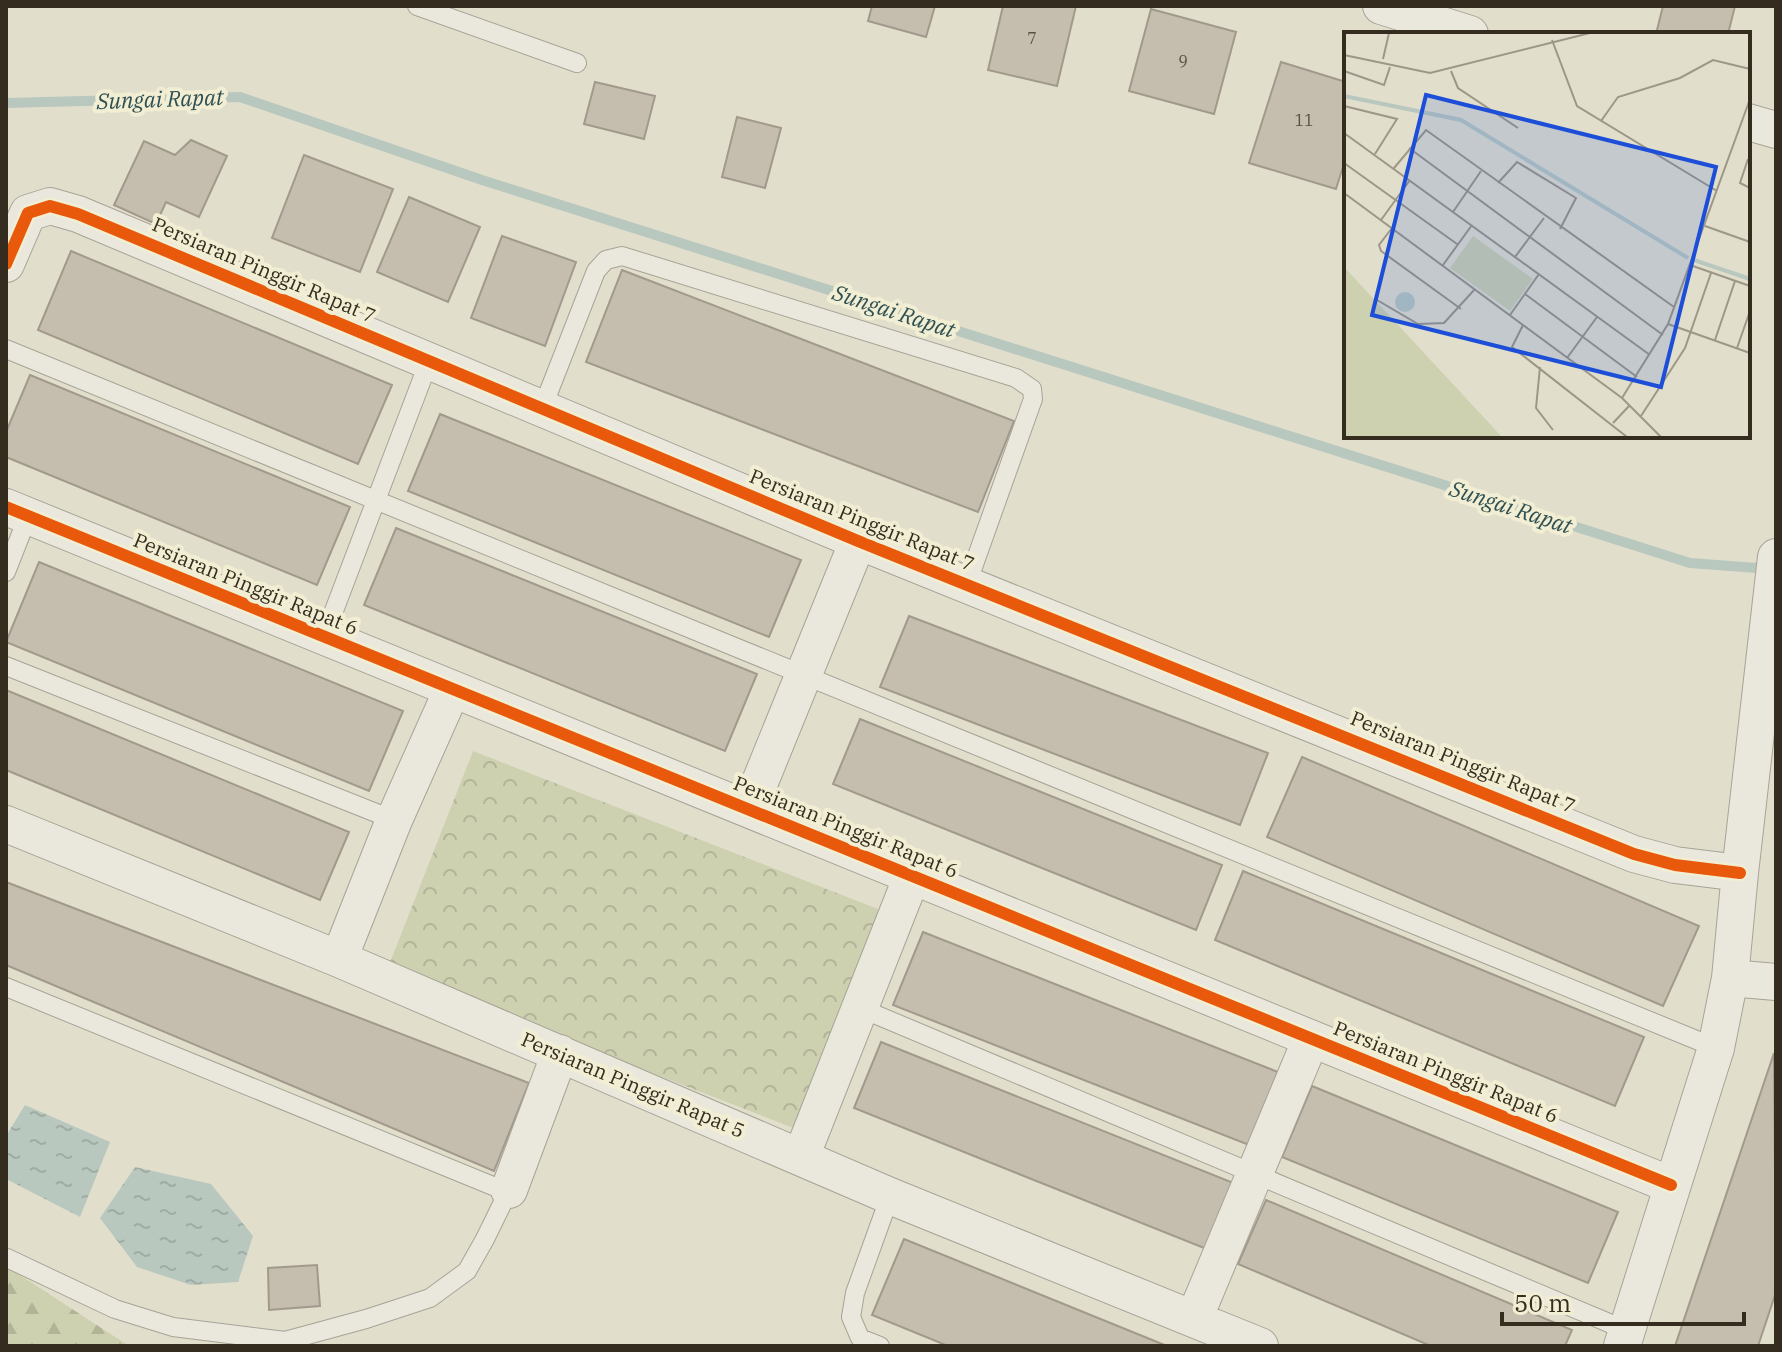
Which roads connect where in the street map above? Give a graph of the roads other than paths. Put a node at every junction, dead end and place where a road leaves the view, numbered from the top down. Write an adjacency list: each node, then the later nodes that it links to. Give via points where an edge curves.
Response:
1 (417, 6): 4 (lane)
2 (1381, 6): 3 (street)
3 (1464, 32)
4 (577, 63)
5 (1750, 123): 6 (street)
6 (1776, 130)
7 (6, 264): 9 (street, Persiaran Pinggir Rapat 7, via 28,213 50,206)
8 (6, 349): 11 (lane)
9 (429, 361): 10 (street, Persiaran Pinggir Rapat 7); 11 (lane)
10 (542, 409): 13 (street, Persiaran Pinggir Rapat 7); 15 (lane, via 596,271 606,260 622,256 1016,378 1032,389 1033,399)
11 (376, 501): 17 (lane); 19 (lane)
12 (17, 511): 14 (lane); 17 (street, Persiaran Pinggir Rapat 6)
13 (858, 541): 15 (street, Persiaran Pinggir Rapat 7); 19 (street)
14 (6, 572)
15 (967, 584): 24 (street, Persiaran Pinggir Rapat 7, via 1634,854)
16 (1774, 584): 24 (street)
17 (324, 637): 20 (street, Persiaran Pinggir Rapat 6)
18 (6, 666): 22 (lane)
19 (802, 676): 21 (street); 32 (lane)
20 (452, 690): 21 (street, Persiaran Pinggir Rapat 6); 22 (street)
21 (749, 809): 25 (street, Persiaran Pinggir Rapat 6)
22 (394, 820): 26 (street)
23 (6, 824): 26 (street, Persiaran Pinggir Rapat 5)
24 (1740, 873): 27 (street)
25 (912, 876): 30 (street); 31 (street, Persiaran Pinggir Rapat 6)
26 (339, 959): 33 (street, Persiaran Pinggir Rapat 5)
27 (1730, 978): 28 (street); 32 (street)
28 (1776, 982)
29 (6, 987): 37 (lane)
30 (860, 1008): 34 (street); 35 (lane)
31 (1311, 1039): 35 (street); 36 (street, Persiaran Pinggir Rapat 6)
32 (1716, 1048): 36 (street)
33 (560, 1053): 34 (street, Persiaran Pinggir Rapat 5); 37 (street)
34 (801, 1157): 38 (street, Persiaran Pinggir Rapat 5)
35 (1254, 1174): 40 (street); 41 (lane)
36 (1671, 1185): 41 (street)
37 (509, 1190): 39 (lane, via 467,1271 430,1298 285,1341 173,1327 115,1309)
38 (890, 1196): 40 (street, Persiaran Pinggir Rapat 5); 42 (lane, via 851,1317 860,1338)
39 (7, 1258)
40 (1194, 1319): 43 (street, Persiaran Pinggir Rapat 5)
41 (1625, 1339)
42 (880, 1346)
43 (1260, 1346)

